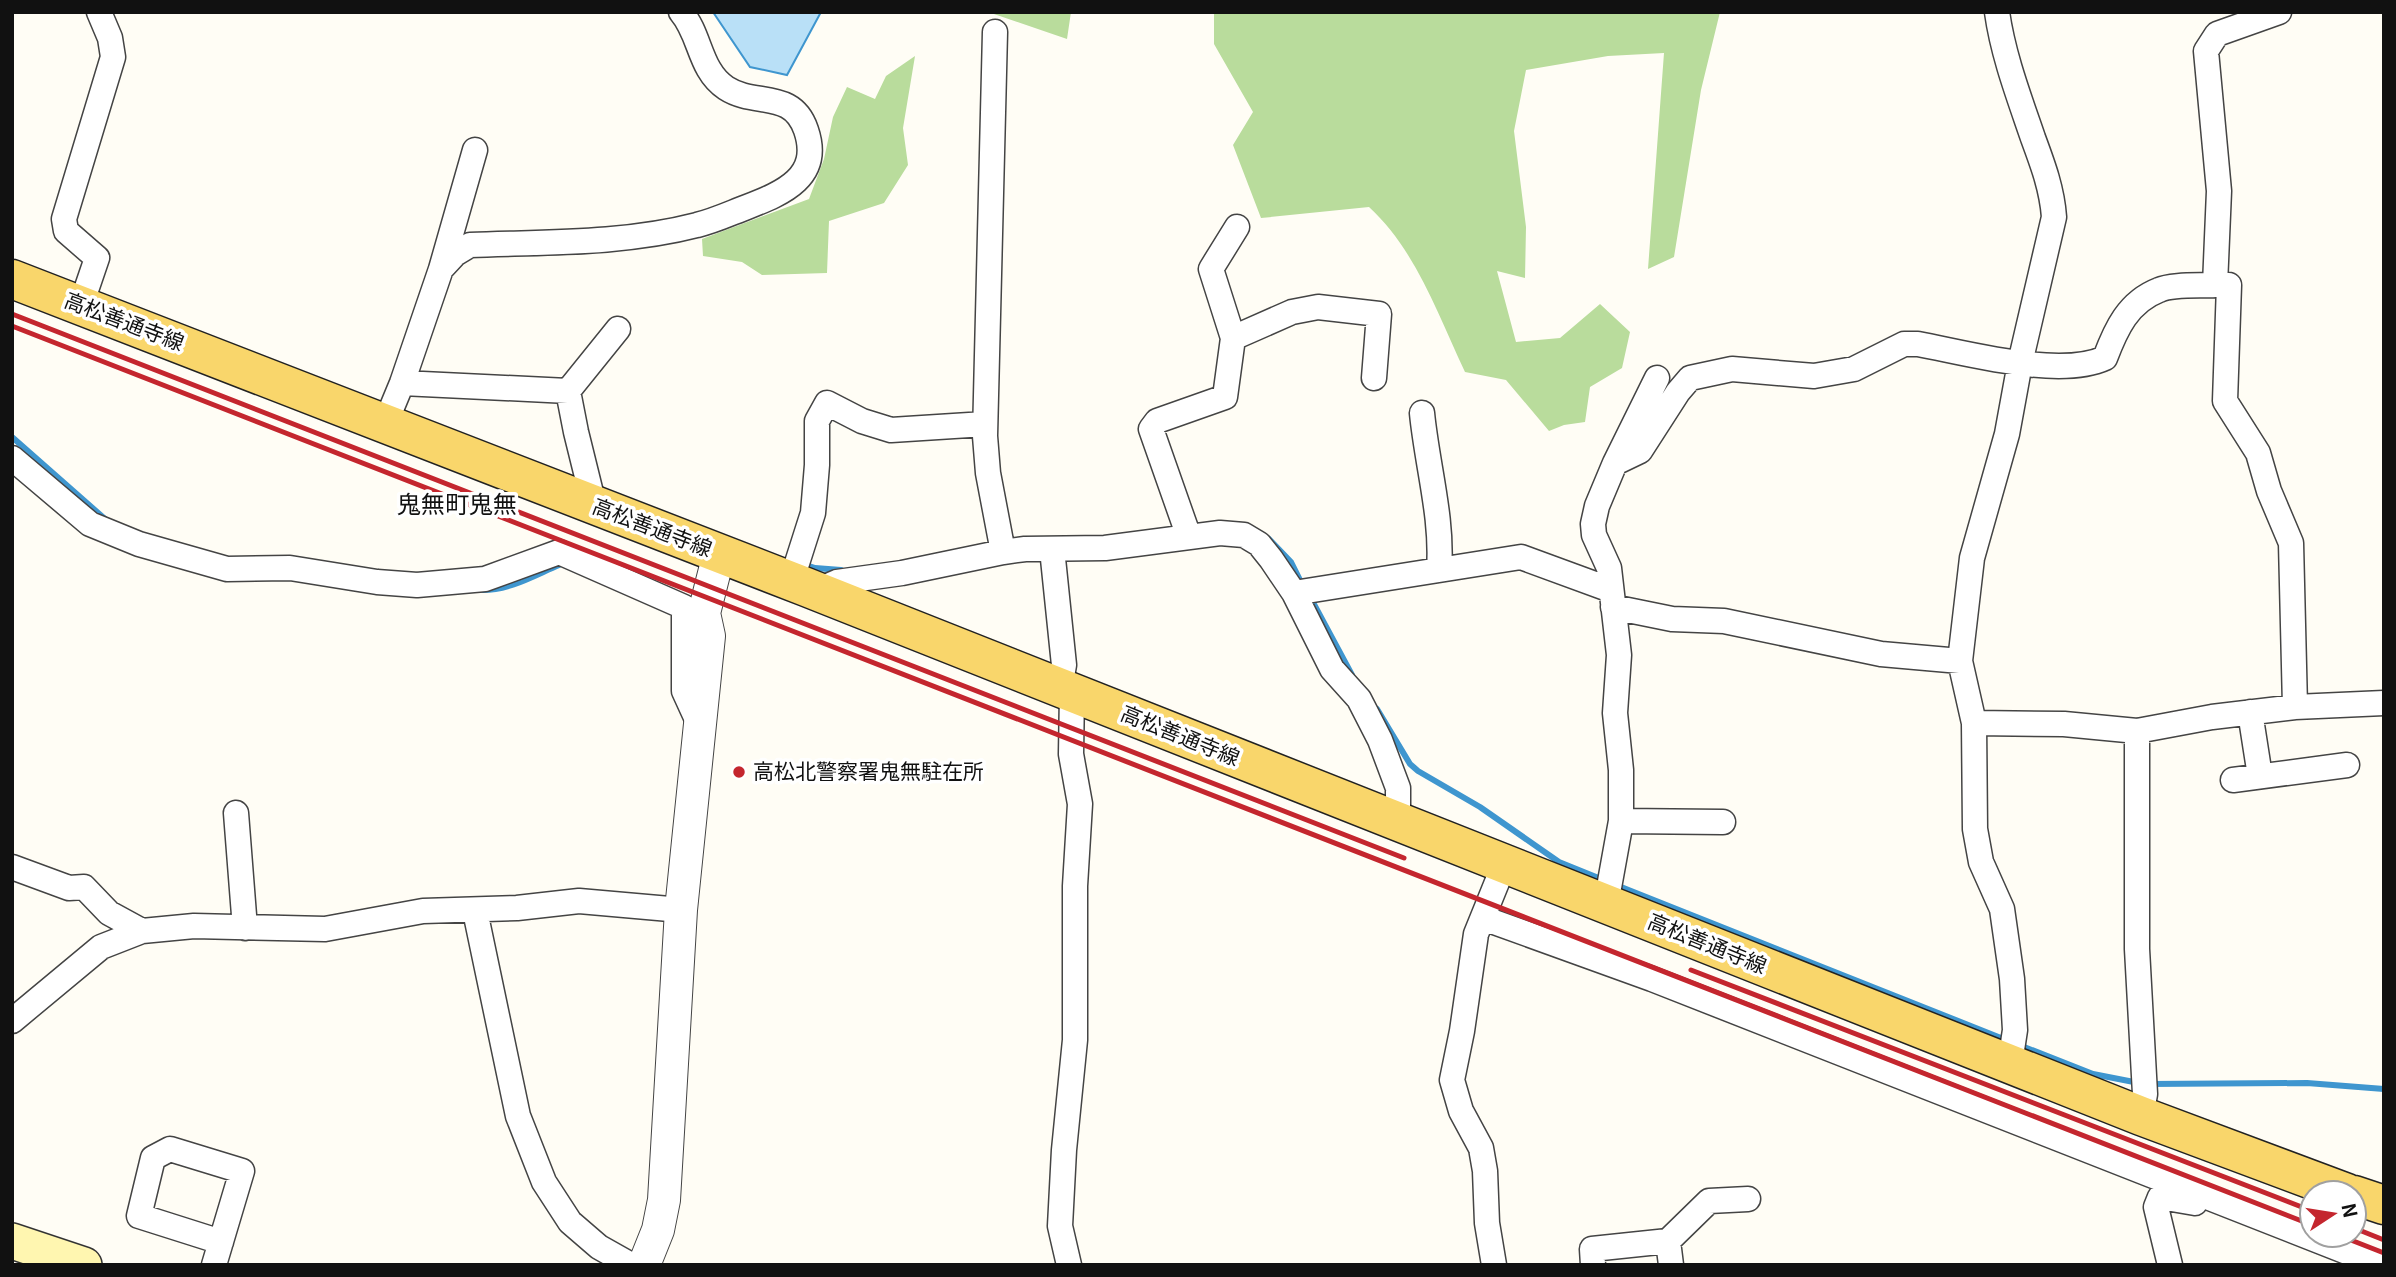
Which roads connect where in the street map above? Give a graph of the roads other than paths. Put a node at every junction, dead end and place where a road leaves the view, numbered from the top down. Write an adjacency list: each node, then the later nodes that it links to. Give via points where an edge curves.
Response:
1 (99, 12): 11 (street, via 113,57 64,219 66,231 97,258)
2 (681, 12): 8 (street, via 707,69 726,88 795,110 806,131 810,155 801,178 779,194 699,225 607,239 470,245)
3 (1997, 12): 14 (street, via 2000,34 2053,194 2054,217)
4 (2279, 12): 10 (street, via 2217,34 2206,51 2219,191)
5 (995, 32): 21 (street)
6 (475, 150): 8 (street)
7 (1237, 227): 13 (street, via 1211,269)
8 (441, 269): 17 (street)
9 (12, 279): 11 (main road, 高松善通寺線)
10 (2215, 285): 14 (street, via 2161,289 2145,298 2118,323 2105,358 2094,363); 36 (street, via 2229,285 2225,401 2258,453 2291,543)
11 (81, 306): 20 (main road, 高松善通寺線)
12 (618, 329): 18 (street)
13 (1233, 338): 15 (street, via 1292,312 1318,307 1379,314); 25 (street, via 1225,397 1157,421 1152,429)
14 (2020, 363): 23 (street, via 1904,344 1854,369 1814,376 1732,369 1701,374 1690,378 1678,392 1640,451); 33 (street, via 2007,434 1972,558)
15 (1374, 378)
16 (1657, 378): 23 (street)
17 (402, 383): 18 (street); 20 (street)
18 (568, 391): 24 (street)
19 (1422, 413): 29 (street, via 1441,543)
20 (385, 424): 24 (main road, 高松善通寺線)
21 (985, 424): 27 (street, via 988,473); 30 (street, via 891,430 827,402 817,421)
22 (12, 458): 39 (street, via 90,524 139,544 227,569 290,568 417,585 485,579 559,552 684,607 684,691)
23 (1615, 463): 32 (street, via 1593,524 1609,568)
24 (594, 505): 28 (main road, 高松善通寺線)
25 (1188, 537): 26 (street, via 1105,548); 31 (street, via 1244,535 1259,544)
26 (1052, 549): 27 (street); 34 (street)
27 (1003, 552): 30 (street)
28 (719, 554): 30 (main road, 高松善通寺線); 39 (street, via 704,612 709,636)
29 (1439, 570): 31 (street); 32 (street, via 1521,557)
30 (804, 587): 34 (main road, 高松善通寺線)
31 (1294, 593): 46 (street, via 1332,669 1359,699 1380,740 1398,788)
32 (1612, 599): 33 (street, via 1672,619 1724,621 1881,654); 45 (street, via 1619,655 1615,713)
33 (1960, 661): 38 (street)
34 (1066, 691): 46 (main road, 高松善通寺線); 68 (street, via 1080,804 1075,1040 1060,1226)
35 (2384, 703): 36 (street)
36 (2295, 706): 37 (street)
37 (2250, 712): 40 (street); 42 (street)
38 (1974, 723): 40 (street); 57 (street, via 1975,829 1981,862 2002,909 2012,979 2015,1030)
39 (701, 727): 51 (street)
40 (2137, 730): 58 (street, via 2137,949 2145,1094)
41 (2347, 765): 42 (street)
42 (2260, 776): 43 (street)
43 (2233, 780)
44 (236, 813): 54 (street)
45 (1621, 821): 47 (street); 50 (street)
46 (1398, 822): 48 (main road, 高松善通寺線)
47 (1723, 822)
48 (1504, 865): 50 (main road, 高松善通寺線); 53 (street)
49 (12, 867): 55 (street, via 69,888 84,887 109,913)
50 (1606, 904): 57 (main road, 高松善通寺線)
51 (681, 910): 52 (street, via 579,901); 67 (street, via 664,1200)
52 (475, 911): 54 (street, via 423,911 326,929); 66 (street, via 518,1116 544,1182 570,1222 599,1247)
53 (1483, 918): 61 (street); 69 (street, via 1476,934 1452,1080 1461,1111 1481,1148)
54 (245, 928): 55 (street)
55 (142, 931): 56 (street, via 101,947)
56 (12, 1021)
57 (2010, 1063): 58 (main road, 高松善通寺線)
58 (2141, 1116): 59 (main road, 高松善通寺線)
59 (2306, 1179)
60 (1748, 1199): 64 (street, via 1709,1201)
61 (2220, 1202): 71 (street, via 2161,1197 2156,1207); 72 (street)
62 (17, 1250): 65 (main road)
63 (217, 1253): 63 (street, via 139,1216 153,1158 170,1149 242,1171)
64 (1669, 1253): 70 (street, via 1592,1249)
65 (84, 1265)
66 (631, 1265)
67 (644, 1265)
68 (1069, 1265)
69 (1494, 1265)
70 (1593, 1265)
71 (2170, 1265)
72 (2380, 1265)

